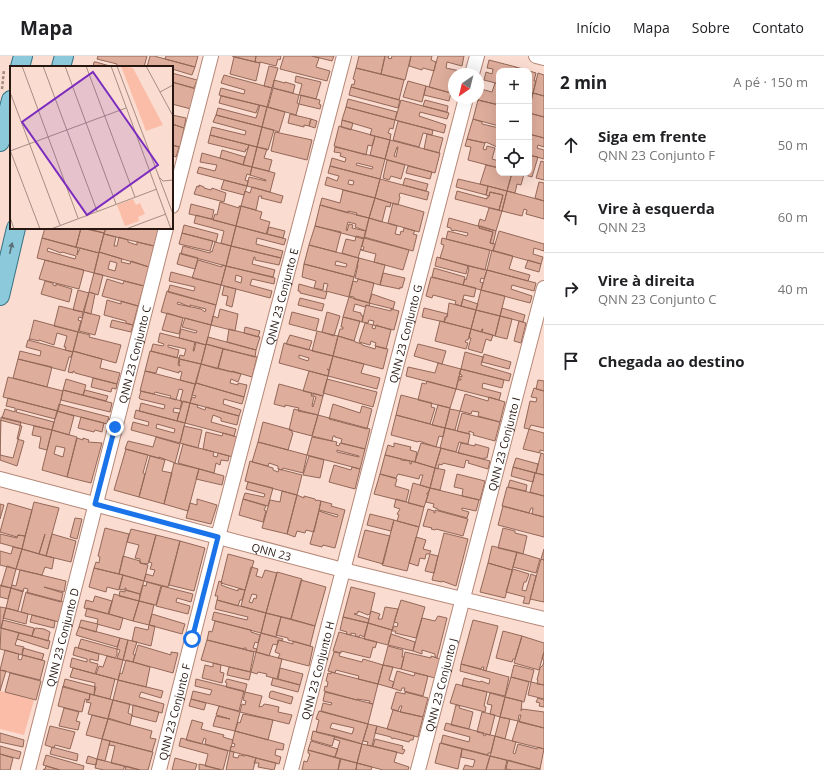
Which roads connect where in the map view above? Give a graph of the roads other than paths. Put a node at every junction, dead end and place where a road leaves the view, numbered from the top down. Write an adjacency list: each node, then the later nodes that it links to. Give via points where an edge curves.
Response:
1 (23, 56): 9 (main road)
2 (32, 56): 10 (main road)
3 (64, 56): 11 (main road)
4 (211, 56): 16 (street)
5 (344, 56): 23 (street, QNN 23 Conjunto E)
6 (476, 56): 12 (street)
7 (536, 56): 8 (street)
8 (544, 58)
9 (12, 65)
10 (30, 66)
11 (61, 66)
12 (473, 68)
13 (464, 104): 24 (street, QNN 23 Conjunto G)
14 (6, 110): 15 (main road, via 6,129)
15 (0, 142)
16 (173, 202)
17 (16, 229): 20 (main road, one-way to 17)
18 (166, 229): 22 (street, QNN 23 Conjunto C)
19 (544, 288): 25 (street, QNN 23 Conjunto I)
20 (0, 296)
21 (0, 479): 22 (street, QNN 23)
22 (95, 504): 23 (street, QNN 23); 27 (street, QNN 23 Conjunto D)
23 (218, 537): 24 (street, QNN 23); 28 (street, QNN 23 Conjunto F)
24 (343, 570): 25 (street, QNN 23); 29 (street, QNN 23 Conjunto H)
25 (462, 599): 26 (street, QNN 23); 30 (street, QNN 23 Conjunto J)
26 (544, 619)
27 (28, 770)
28 (159, 770)
29 (290, 770)
30 (418, 770)

